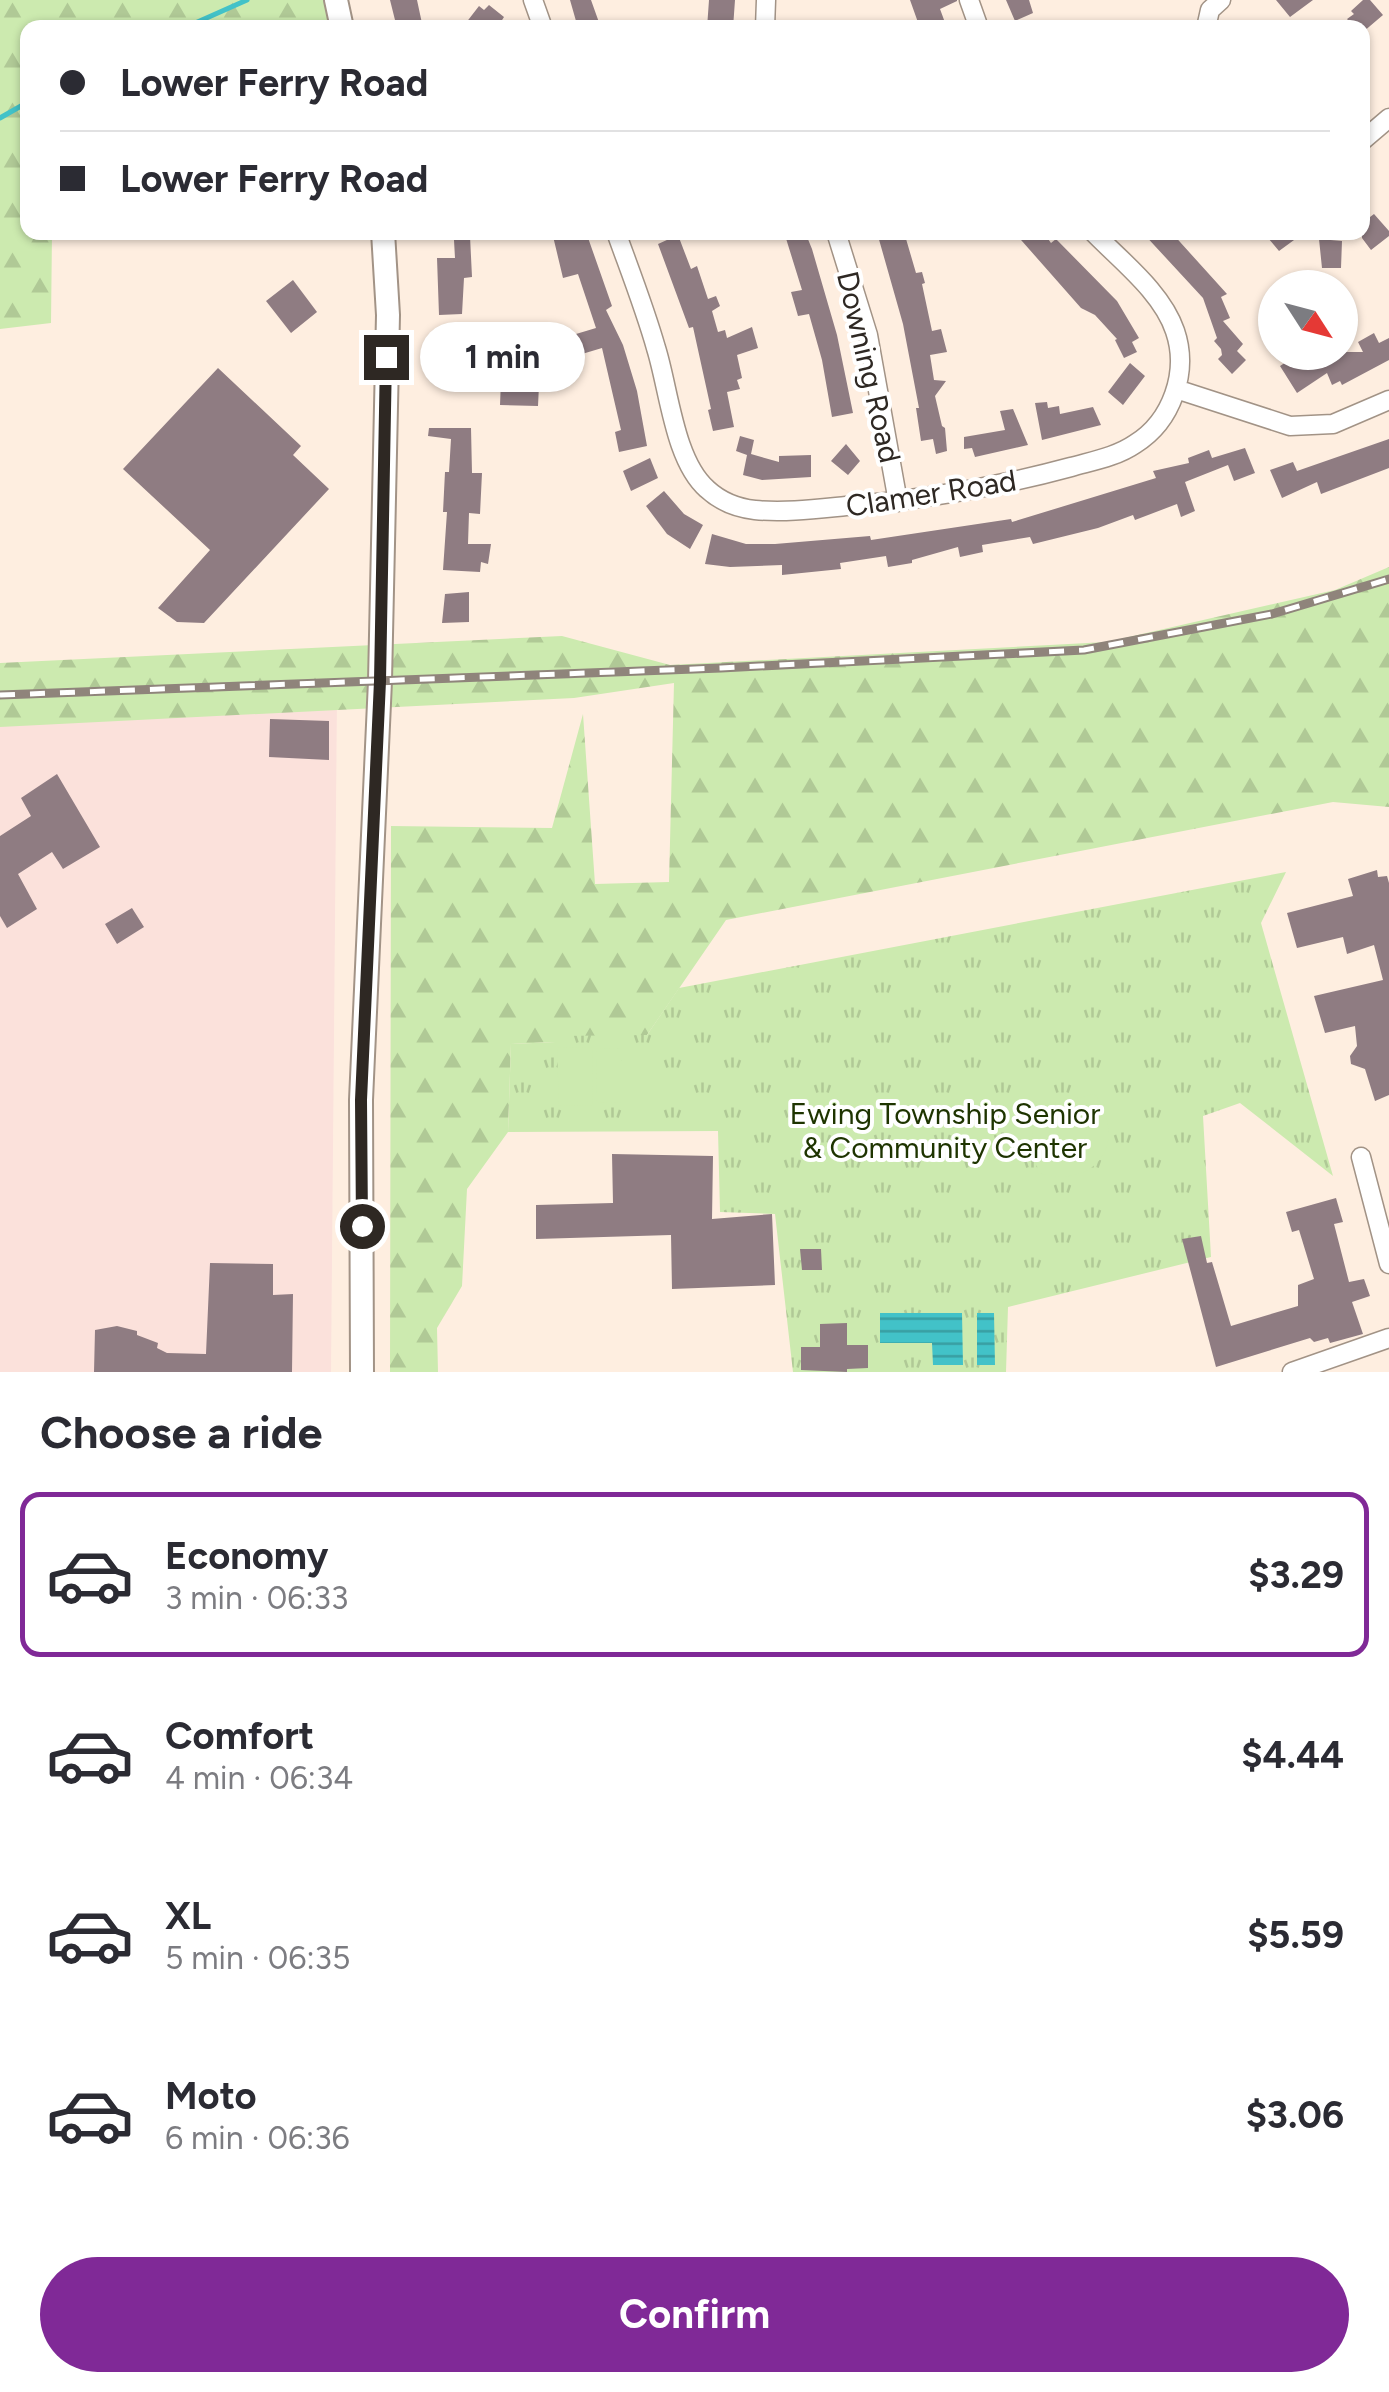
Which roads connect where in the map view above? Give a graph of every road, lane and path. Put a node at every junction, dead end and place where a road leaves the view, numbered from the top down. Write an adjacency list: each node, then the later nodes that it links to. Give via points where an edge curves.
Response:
1 (1221, 0): 2 (street)
2 (1208, 20)
3 (1389, 118): 4 (street)
4 (1370, 135)
5 (383, 240): 15 (street, via 388,315 380,681 361,1100)
6 (619, 240): 11 (street, Clamer Road, via 664,372 685,460 706,489 756,510)
7 (838, 240): 11 (street, Downing Road, via 868,335)
8 (1101, 240): 9 (street, via 1169,316 1180,352)
9 (1176, 389): 10 (street, via 1290,426 1333,424); 11 (street, Clamer Road, via 1150,433 1116,454)
10 (1389, 400)
11 (898, 502)
12 (1361, 1157): 13 (street)
13 (1389, 1264)
14 (1389, 1338): 16 (street)
15 (362, 1372)
16 (1292, 1372)

